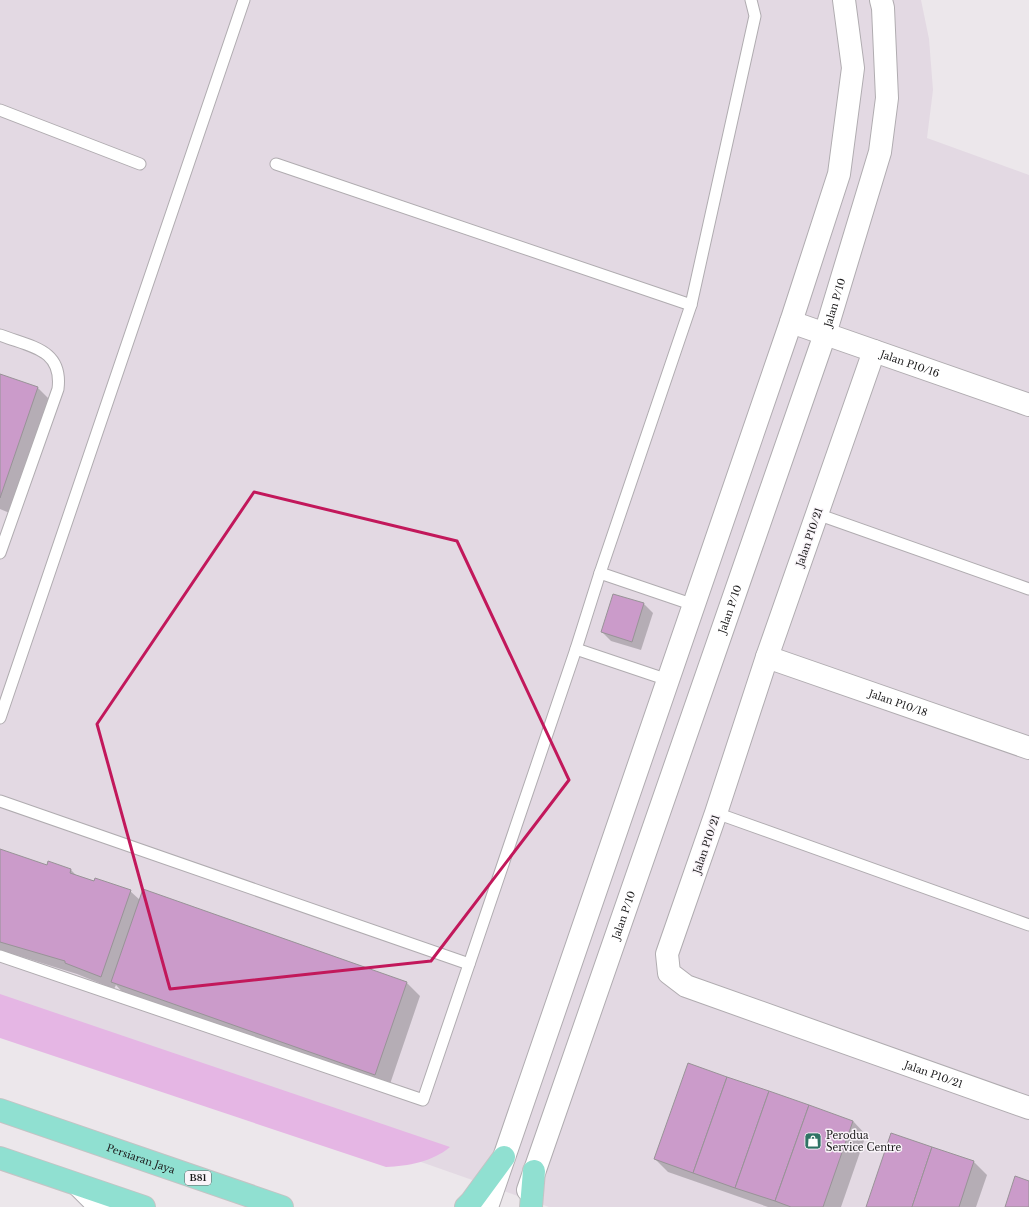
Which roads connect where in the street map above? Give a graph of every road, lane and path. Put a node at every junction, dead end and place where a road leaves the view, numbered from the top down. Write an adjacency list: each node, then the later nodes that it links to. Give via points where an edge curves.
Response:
1 (244, 0): 22 (lane)
2 (751, 0): 8 (lane, via 755,16)
3 (844, 0): 9 (street, via 853,68 839,174)
4 (881, 0): 10 (street, Jalan P/10, via 887,98 880,152)
5 (0, 110): 6 (lane)
6 (140, 164)
7 (276, 164): 8 (lane)
8 (691, 305): 16 (lane)
9 (791, 322): 10 (street, Jalan P10/16); 18 (street)
10 (825, 334): 12 (street, Jalan P10/16); 33 (street, Jalan P/10)
11 (0, 335): 15 (lane, via 50,356 57,365 60,376 58,390)
12 (874, 351): 13 (street, Jalan P10/16); 14 (street, Jalan P10/21)
13 (1029, 406)
14 (817, 514): 17 (lane); 20 (street, Jalan P10/21)
15 (0, 550)
16 (600, 573): 18 (lane); 19 (lane)
17 (1029, 589)
18 (694, 605): 21 (street)
19 (576, 649): 21 (lane); 28 (lane)
20 (767, 657): 23 (street, Jalan P10/18); 25 (street, Jalan P10/21)
21 (668, 680): 32 (street)
22 (0, 718)
23 (1029, 748)
24 (0, 801): 28 (lane)
25 (716, 813): 26 (lane); 29 (street, Jalan P10/21, via 668,954 668,973 686,986)
26 (1029, 925)
27 (0, 956): 28 (lane, via 423,1100)
28 (469, 964)
29 (1029, 1108)
30 (0, 1110): 37 (main road, Persiaran Jaya / B81)
31 (0, 1158): 34 (main road)
32 (504, 1158): 38 (main road); 39 (street)
33 (534, 1171): 40 (street, Jalan P/10); 41 (main road)
34 (80, 1186): 35 (street); 36 (main road)
35 (100, 1207)
36 (144, 1207)
37 (282, 1207)
38 (466, 1207)
39 (486, 1207)
40 (521, 1207)
41 (531, 1207)

